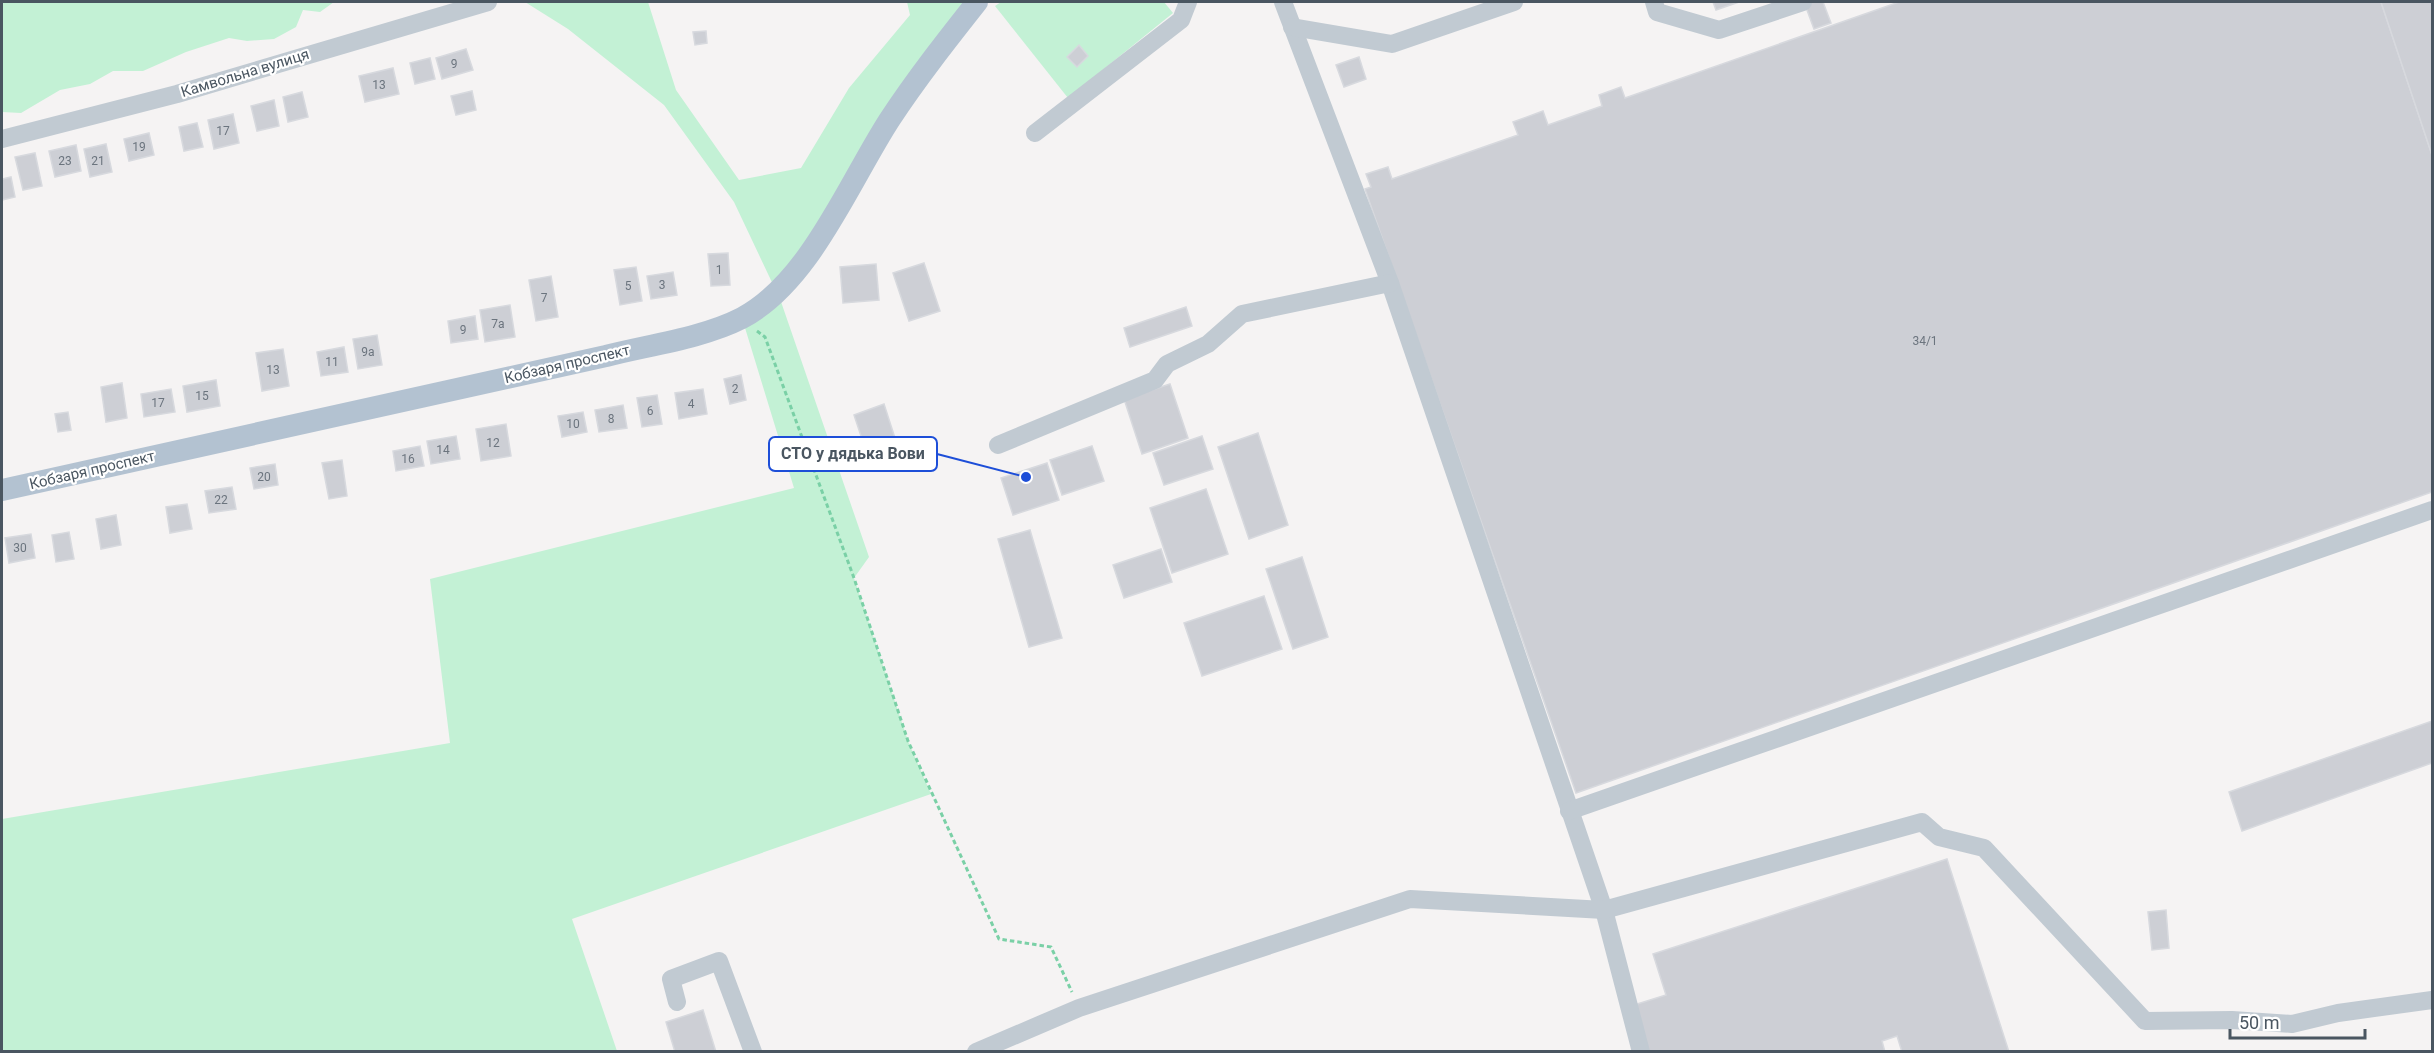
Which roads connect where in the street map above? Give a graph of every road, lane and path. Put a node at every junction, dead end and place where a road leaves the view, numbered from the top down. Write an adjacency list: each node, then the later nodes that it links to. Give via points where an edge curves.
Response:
1 (488, 2): 10 (street, Камвольна вулиця, via 177,94)
2 (977, 2): 12 (main road, Кобзаря проспект, via 890,118 812,250 778,293)
3 (1188, 2): 9 (street, via 1181,20)
4 (1283, 2): 8 (street)
5 (1514, 2): 8 (street, via 1392,44)
6 (1654, 2): 7 (street, via 1657,12 1719,30)
7 (1803, 2)
8 (1292, 27): 11 (street)
9 (1035, 133)
10 (2, 139)
11 (1390, 283): 13 (street, via 1242,314 1208,344 1167,364 1155,380); 16 (street)
12 (742, 318): 14 (main road, Кобзаря проспект, via 606,356); 20 (path, via 765,337 854,578 908,741 999,939 1051,947)
13 (998, 445)
14 (2, 490)
15 (2433, 510): 16 (street)
16 (1569, 811): 17 (street)
17 (1604, 910): 18 (street, via 1922,822 1939,837 1984,848 2145,1022 2232,1020 2292,1024 2338,1013); 20 (street, via 1410,899); 23 (street)
18 (2433, 1000)
19 (677, 1002): 21 (street, via 671,979 720,961)
20 (1079, 1008): 22 (street)
21 (753, 1052)
22 (976, 1052)
23 (1641, 1052)

